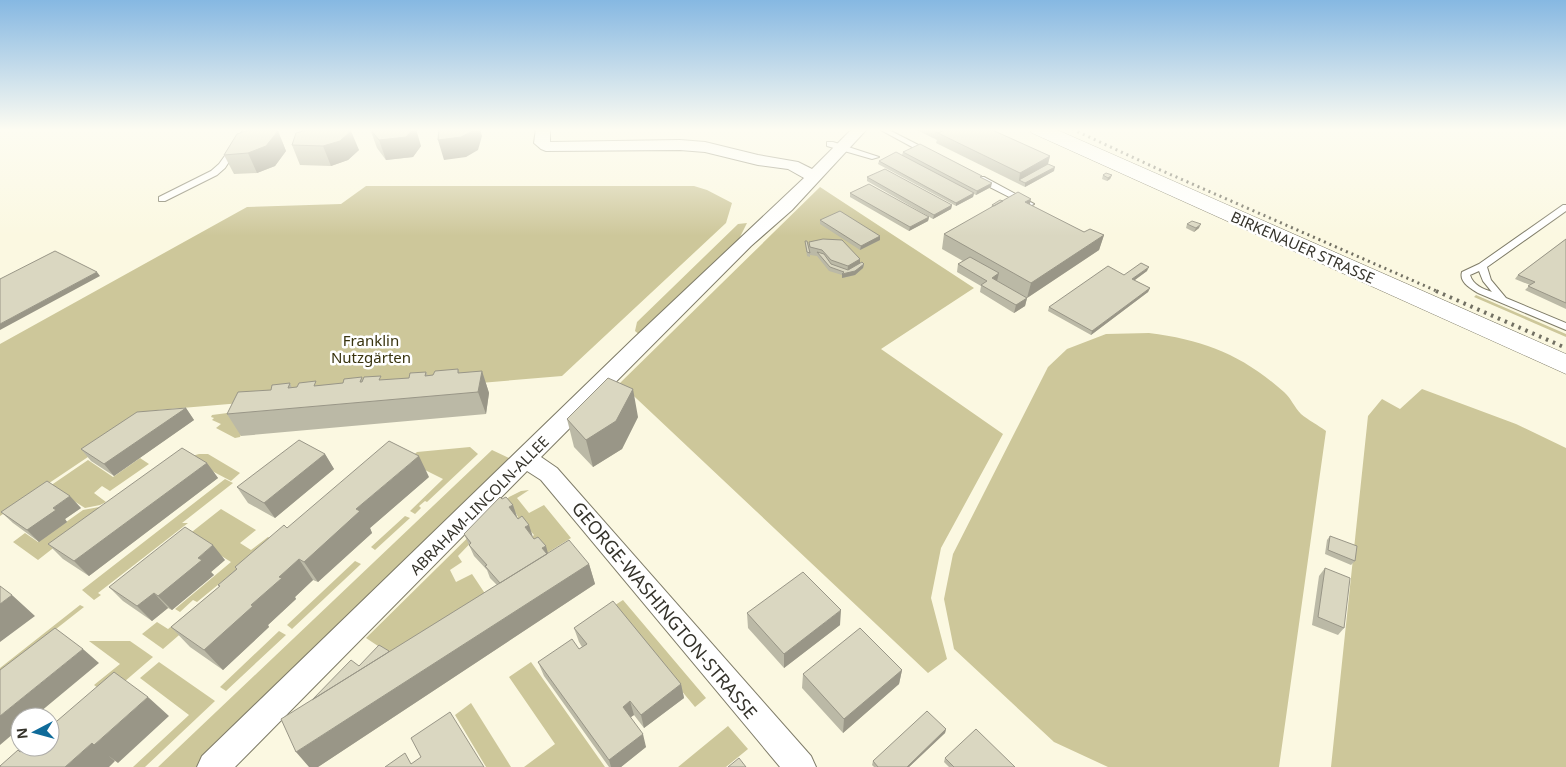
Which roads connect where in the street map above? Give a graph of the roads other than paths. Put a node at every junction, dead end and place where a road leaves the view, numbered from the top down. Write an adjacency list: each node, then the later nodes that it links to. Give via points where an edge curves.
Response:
1 (223, 165): 7 (lane, via 214,173)
2 (769, 165): 5 (street, via 786,172)
3 (816, 165): 5 (street, ABRAHAM-LINCOLN-ALLEE)
4 (1119, 165): 13 (street, BIRKENAUER STRASSE)
5 (806, 174): 14 (street, ABRAHAM-LINCOLN-ALLEE, via 758,217 745,242)
6 (977, 177): 8 (lane)
7 (162, 200)
8 (1030, 204)
9 (1566, 207): 10 (lane)
10 (1482, 266): 11 (lane, via 1487,282); 11 (lane, via 1469,270 1465,279 1476,288)
11 (1505, 301): 12 (lane)
12 (1566, 327)
13 (1566, 365)
14 (526, 459): 15 (street, ABRAHAM-LINCOLN-ALLEE); 16 (street, GEORGE-WASHINGTON-STRASSE, via 549,474)
15 (213, 767)
16 (800, 767)

